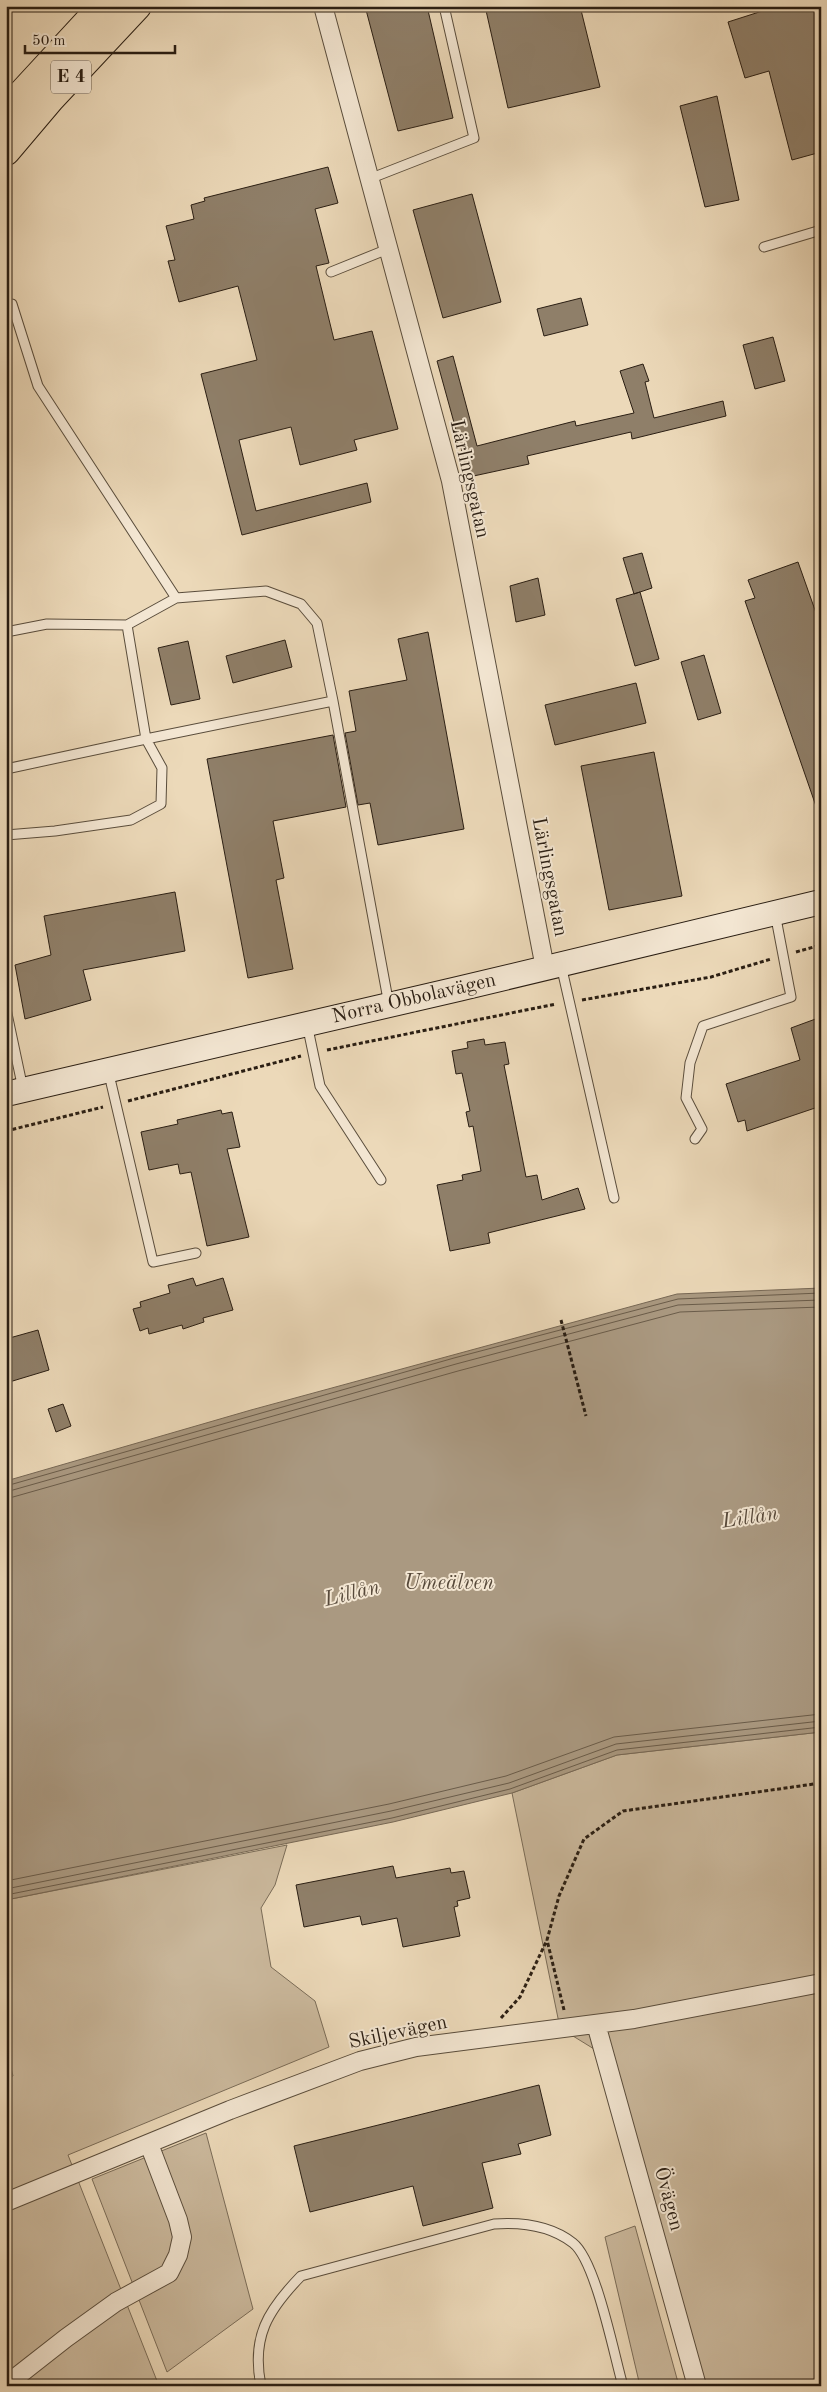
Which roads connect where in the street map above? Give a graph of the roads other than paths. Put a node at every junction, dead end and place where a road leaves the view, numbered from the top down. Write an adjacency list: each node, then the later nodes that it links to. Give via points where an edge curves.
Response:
1 (103, 6): 5 (highway, E 4)
2 (137, 6): 6 (highway, E 4)
3 (323, 6): 7 (street, Lärlingsgatan)
4 (444, 6): 7 (lane, via 474,138)
5 (6, 111)
6 (6, 150)
7 (369, 179): 10 (street, Lärlingsgatan)
8 (821, 230): 9 (lane)
9 (764, 247)
10 (388, 249): 11 (lane); 22 (street, Lärlingsgatan, via 451,481)
11 (331, 272)
12 (12, 304): 13 (lane, via 38,386)
13 (176, 598): 14 (lane); 16 (lane, via 266,591 301,604 317,623)
14 (127, 625): 15 (lane, via 47,624); 17 (lane)
15 (6, 632)
16 (333, 701): 17 (lane); 23 (lane)
17 (146, 739): 18 (lane); 19 (lane, via 162,768 161,804 131,820)
18 (6, 769)
19 (6, 835)
20 (821, 902): 21 (street, Norra Obbolavägen)
21 (775, 913): 22 (street, Norra Obbolavägen); 28 (lane, via 791,997 703,1026 690,1063 686,1098 702,1128)
22 (553, 966): 23 (street, Norra Obbolavägen); 30 (lane, Lärlingsgatan, via 570,1002)
23 (389, 1005): 25 (street, Norra Obbolavägen)
24 (6, 1008): 27 (lane)
25 (307, 1024): 26 (street, Norra Obbolavägen); 29 (lane, via 320,1086)
26 (108, 1070): 27 (street, Norra Obbolavägen); 31 (lane, via 152,1262)
27 (15, 1092)
28 (695, 1139)
29 (381, 1180)
30 (614, 1198)
31 (196, 1253)
32 (821, 1984): 33 (street, Skiljevägen)
33 (596, 2024): 34 (street, Skiljevägen, via 416,2047 360,2061); 39 (street, Övägen)
34 (149, 2144): 35 (street, Skiljevägen); 36 (street, via 182,2237 169,2273 116,2302)
35 (6, 2202)
36 (6, 2385)
37 (262, 2386): 38 (lane, via 258,2352 264,2326 278,2299 301,2276 494,2224 522,2222 548,2229 574,2244 593,2274)
38 (623, 2386)
39 (696, 2386)

